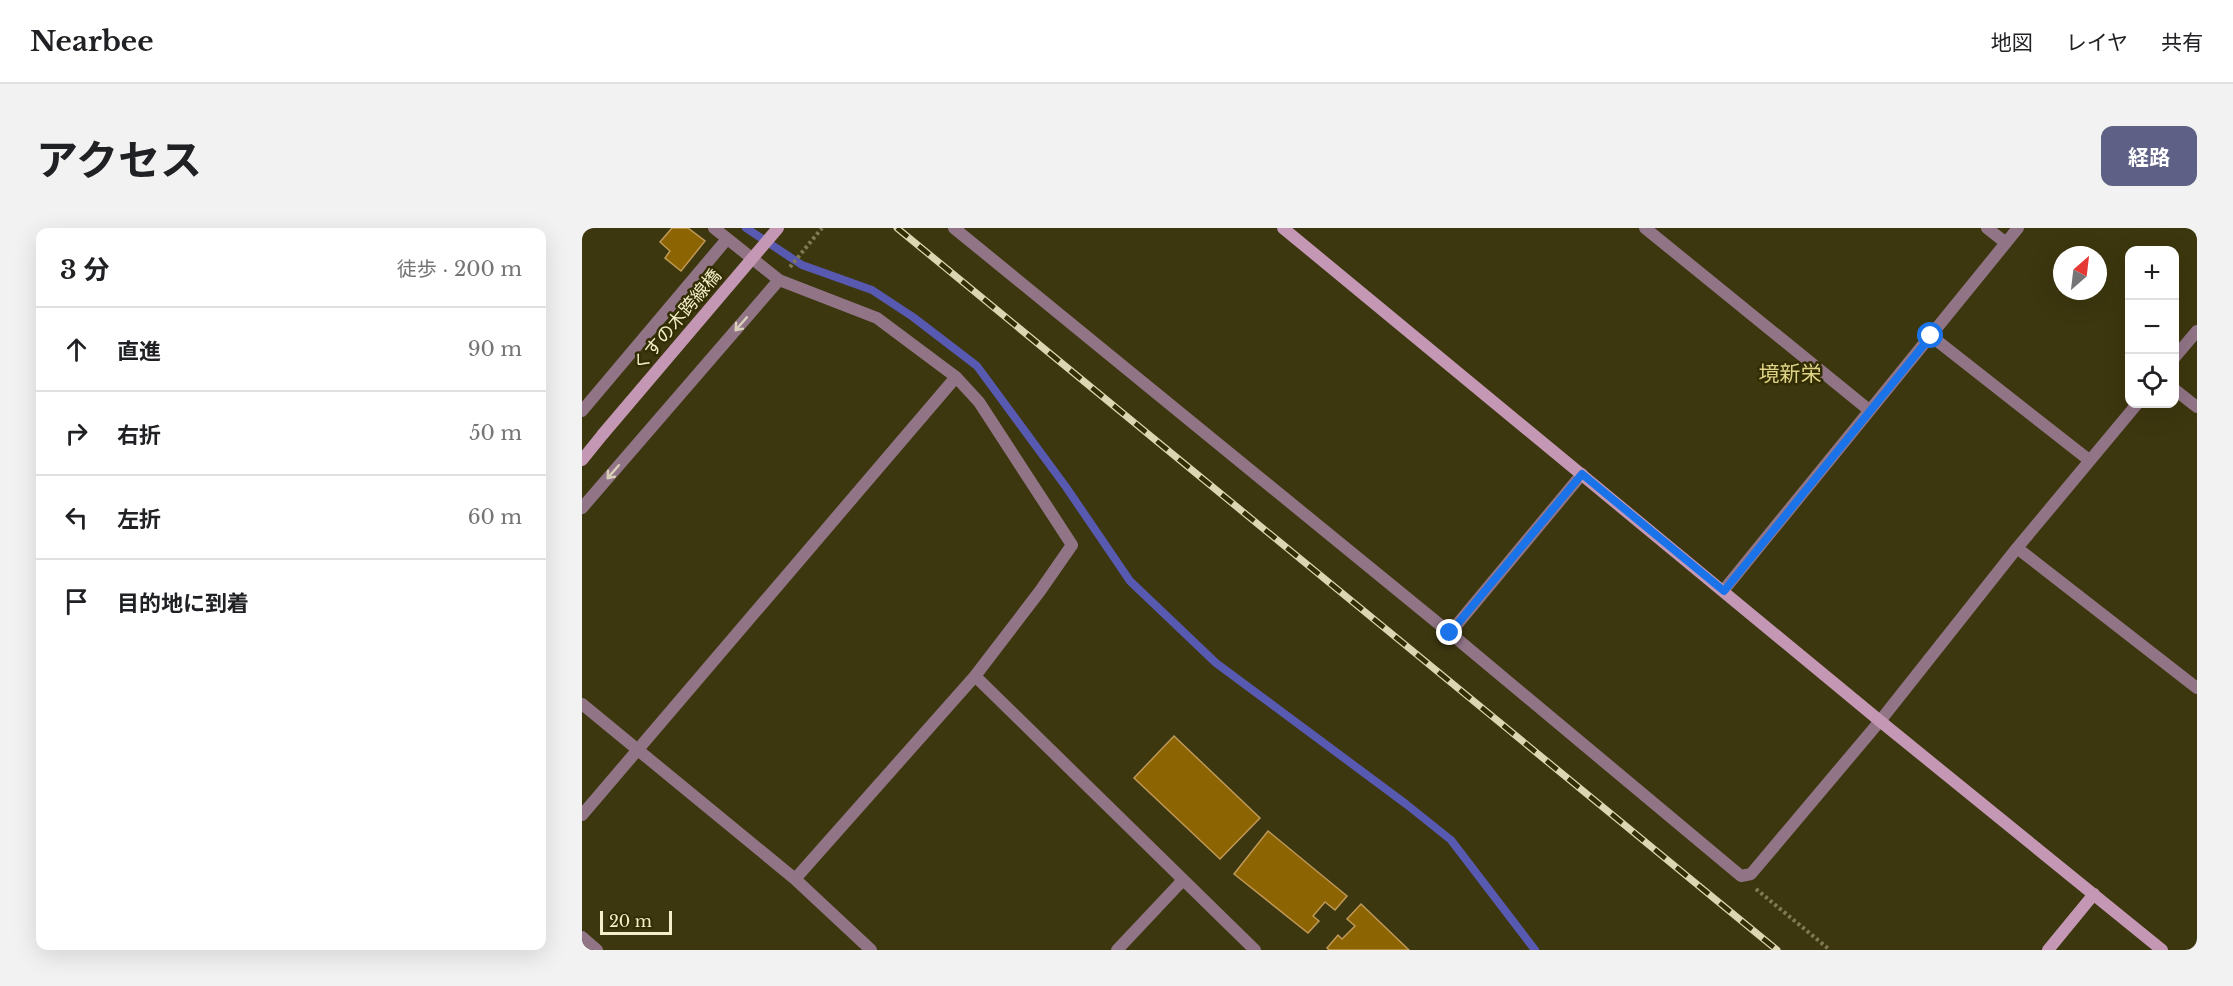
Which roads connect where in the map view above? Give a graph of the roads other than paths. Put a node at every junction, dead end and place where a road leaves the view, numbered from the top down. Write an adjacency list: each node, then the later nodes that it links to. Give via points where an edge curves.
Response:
1 (714, 228): 8 (street)
2 (778, 228): 20 (street, くすの木跨線橋, bridge)
3 (954, 228): 26 (street)
4 (1283, 228): 22 (street)
5 (1645, 228): 18 (street)
6 (1987, 228): 9 (street)
7 (2018, 228): 9 (street)
8 (727, 239): 10 (street); 19 (street)
9 (2006, 243): 12 (street)
10 (779, 280): 14 (street, via 877,318); 23 (street, one-way to 23)
11 (2197, 331): 13 (street)
12 (1931, 336): 18 (street); 21 (street)
13 (2178, 354)
14 (956, 377): 27 (street, via 979,402 1072,545); 31 (street)
15 (2179, 392): 16 (street)
16 (2197, 407)
17 (2133, 408): 21 (street)
18 (1869, 410): 25 (street)
19 (582, 411)
20 (582, 460)
21 (2089, 460): 24 (street)
22 (1582, 474): 25 (street); 26 (street)
23 (582, 508)
24 (2017, 548): 28 (street); 30 (street)
25 (1724, 591): 30 (street)
26 (1450, 633): 30 (street, via 1741,876 1747,877)
27 (975, 676): 33 (street); 34 (street)
28 (2197, 688)
29 (582, 704): 31 (street)
30 (1880, 721): 35 (street)
31 (637, 750): 32 (street); 33 (street)
32 (582, 815)
33 (795, 879): 38 (street)
34 (1184, 880): 39 (street); 40 (street)
35 (2094, 894): 41 (street); 42 (street)
36 (582, 937): 37 (street)
37 (597, 950)
38 (870, 950)
39 (1117, 950)
40 (1255, 950)
41 (2048, 950)
42 (2162, 950)

